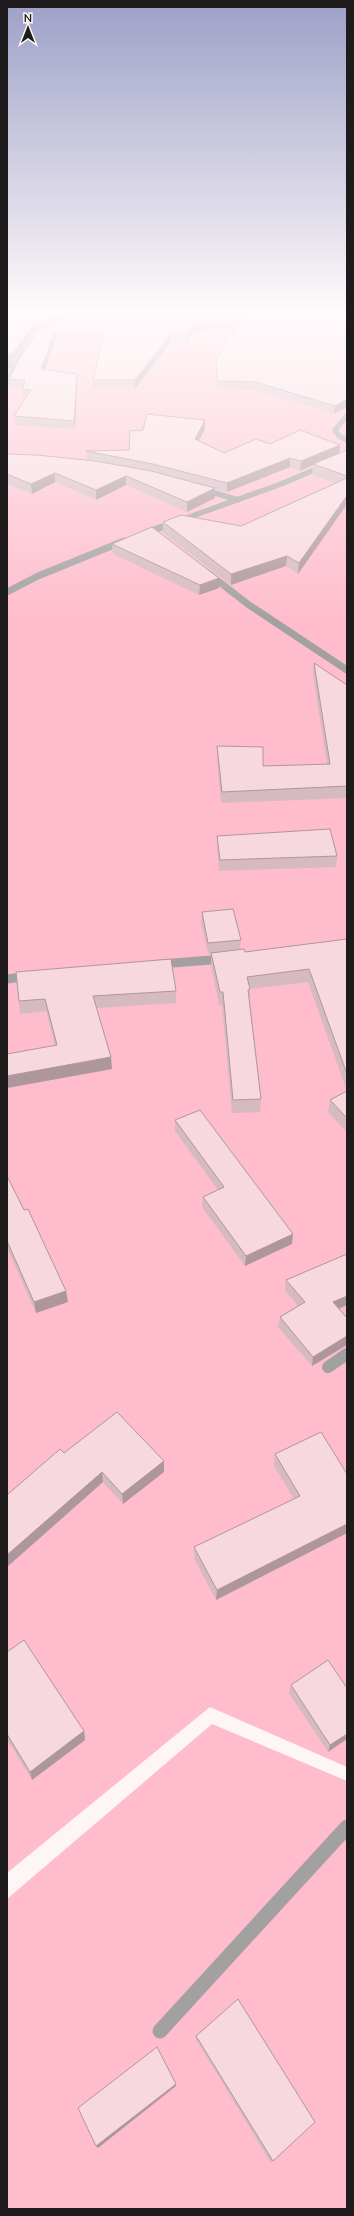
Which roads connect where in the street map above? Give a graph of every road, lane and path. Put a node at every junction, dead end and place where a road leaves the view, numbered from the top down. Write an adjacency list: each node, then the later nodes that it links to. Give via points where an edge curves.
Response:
1 (347, 416): 2 (street, via 335,430 339,436)
2 (347, 440)
3 (347, 456): 5 (street)
4 (196, 488): 5 (street)
5 (238, 500): 6 (street)
6 (152, 531): 7 (street); 8 (street)
7 (137, 536)
8 (158, 536)
9 (130, 539): 11 (street, via 38,576)
10 (202, 568): 12 (street, via 249,604)
11 (7, 592)
12 (347, 670)
13 (232, 958): 14 (street)
14 (148, 965)
15 (44, 975): 16 (street)
16 (7, 979)
17 (347, 1354): 18 (street)
18 (328, 1367)
19 (347, 1828): 20 (street)
20 (160, 2031)

